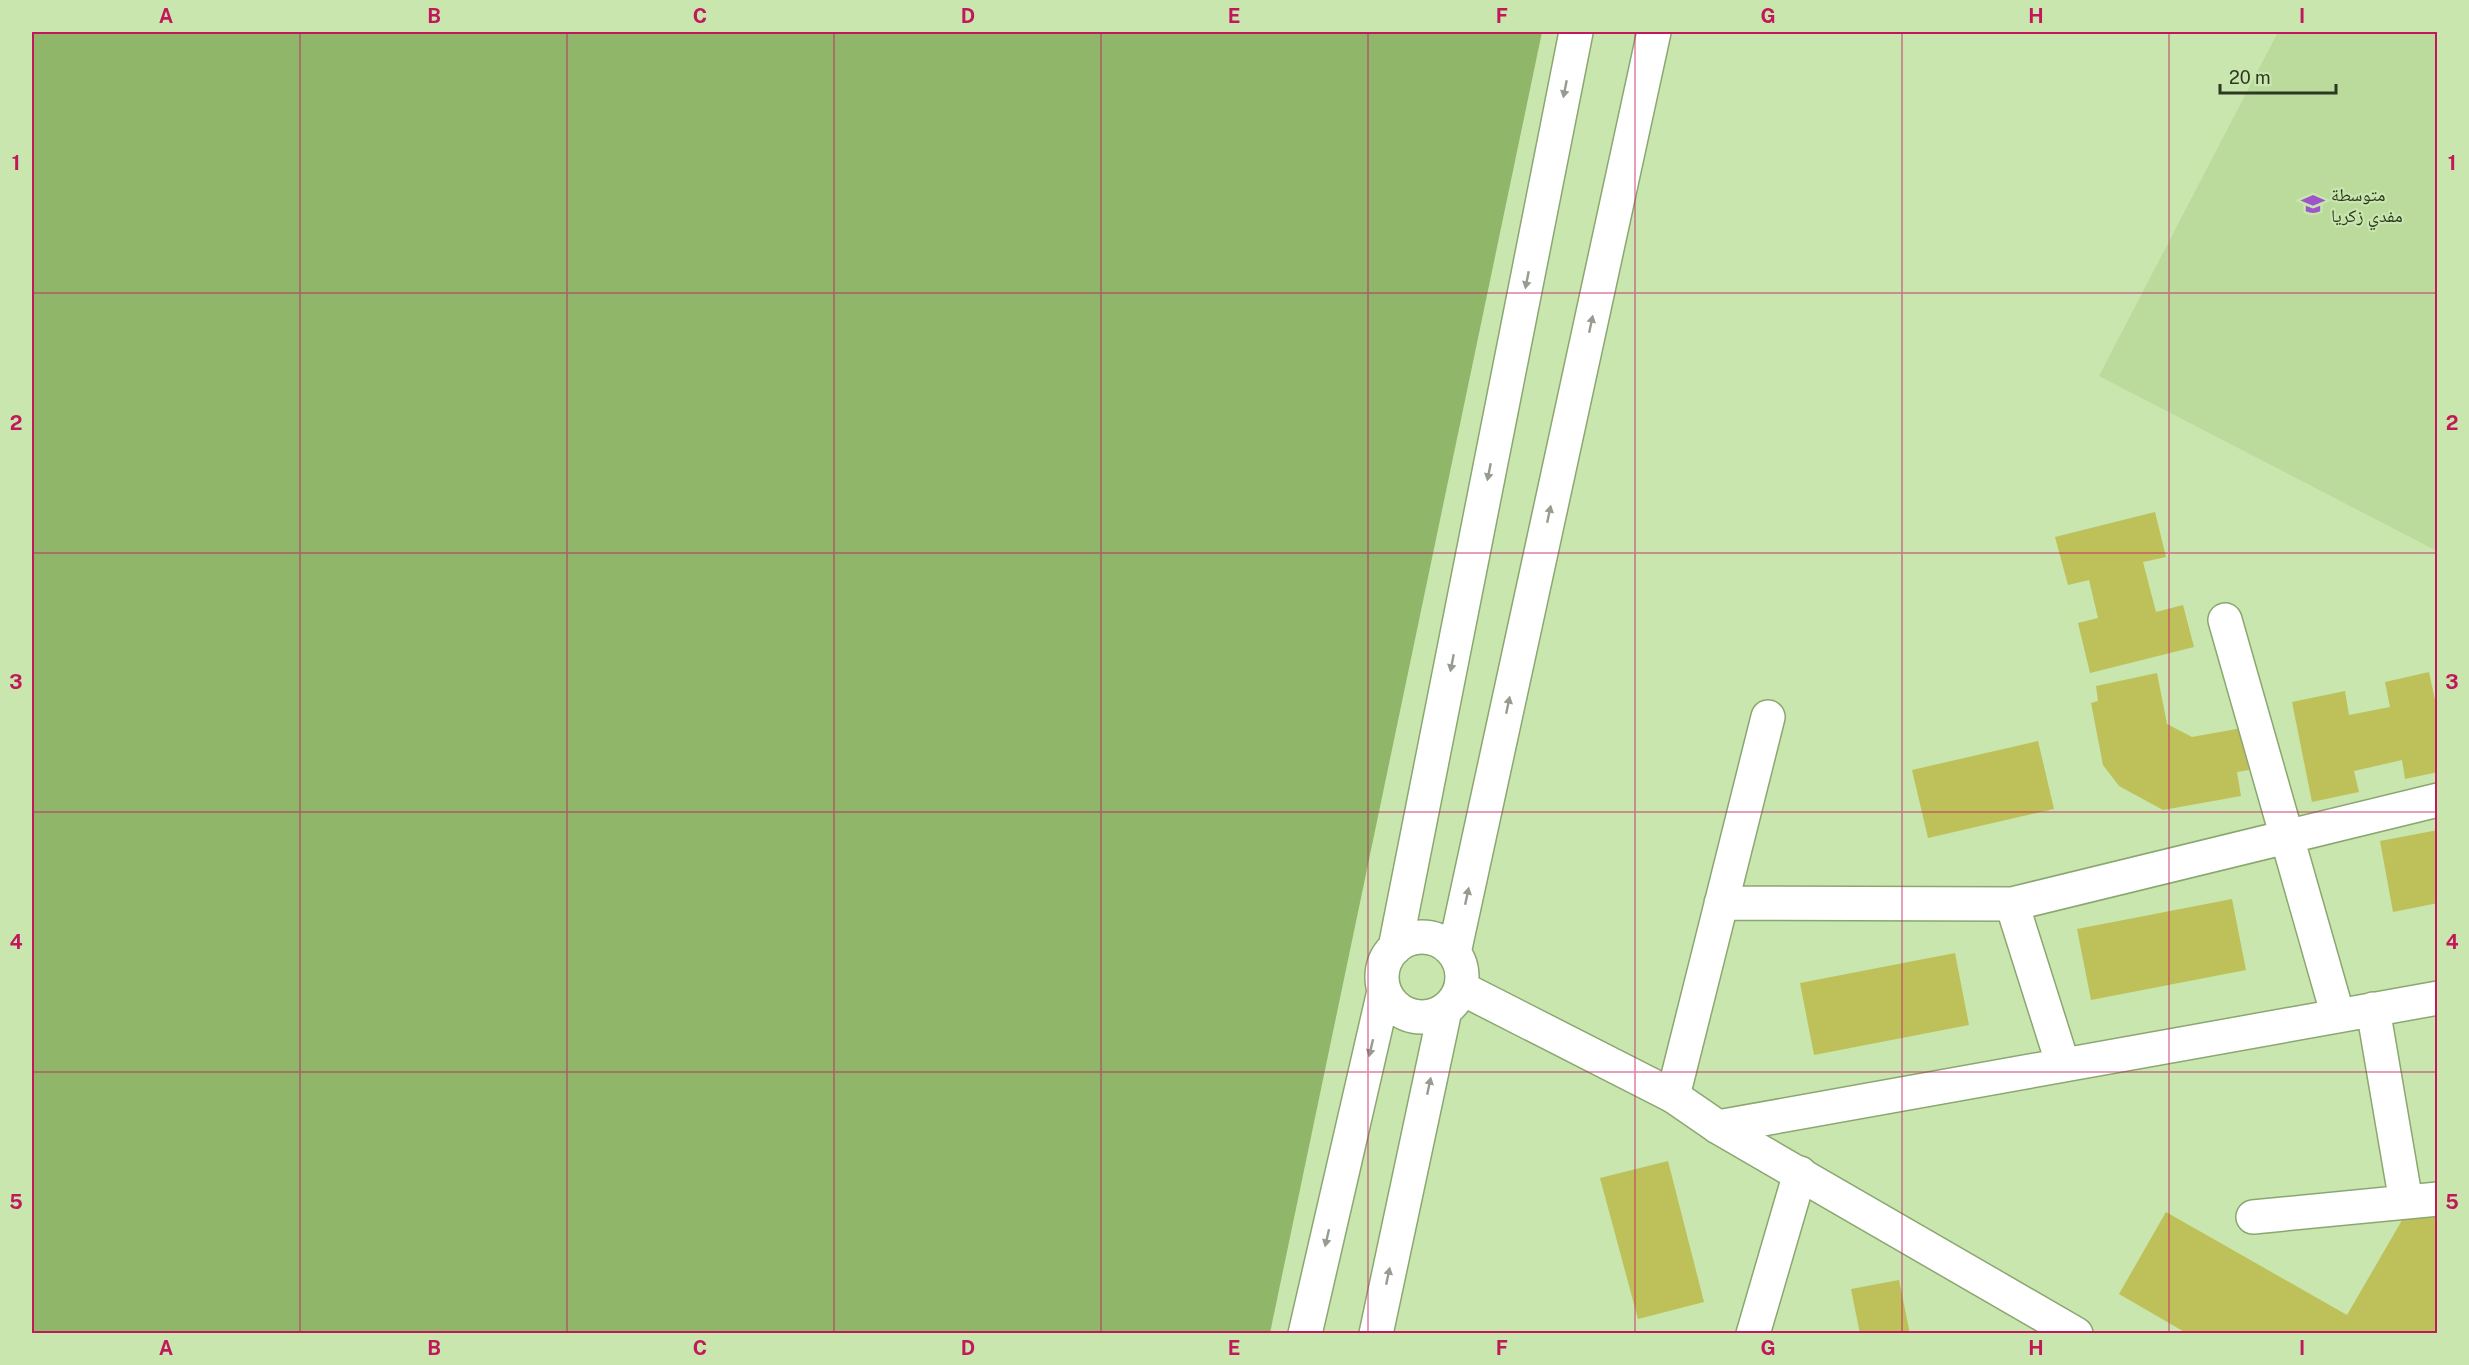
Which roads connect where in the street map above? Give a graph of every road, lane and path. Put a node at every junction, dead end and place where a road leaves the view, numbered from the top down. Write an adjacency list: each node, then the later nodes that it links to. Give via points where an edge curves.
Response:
1 (1576, 32): 9 (street, one-way to 9)
2 (1654, 32): 10 (street, one-way to 2)
3 (2225, 620): 6 (street)
4 (1768, 717): 7 (street)
5 (2438, 800): 6 (street)
6 (2288, 838): 8 (street); 15 (street)
7 (1721, 903): 8 (street); 17 (street)
8 (2012, 904): 16 (street)
9 (1395, 948): 10 (street, via 1406,940 1432,938); 11 (street, via 1383,967)
10 (1454, 953): 13 (street, via 1462,976)
11 (1384, 991): 13 (street, via 1399,1010 1422,1018 1435,1016); 24 (street, one-way to 24)
12 (2438, 998): 14 (street)
13 (1453, 999): 17 (street); 25 (street, one-way to 13)
14 (2373, 1010): 15 (street); 21 (street)
15 (2338, 1016): 16 (street)
16 (2062, 1065): 18 (street)
17 (1673, 1096): 18 (street)
18 (1718, 1127): 19 (street)
19 (1800, 1173): 23 (street); 26 (street)
20 (2438, 1198): 21 (street)
21 (2406, 1202): 22 (street)
22 (2253, 1216)
23 (2064, 1330)
24 (1305, 1334)
25 (1376, 1334)
26 (1753, 1334)

